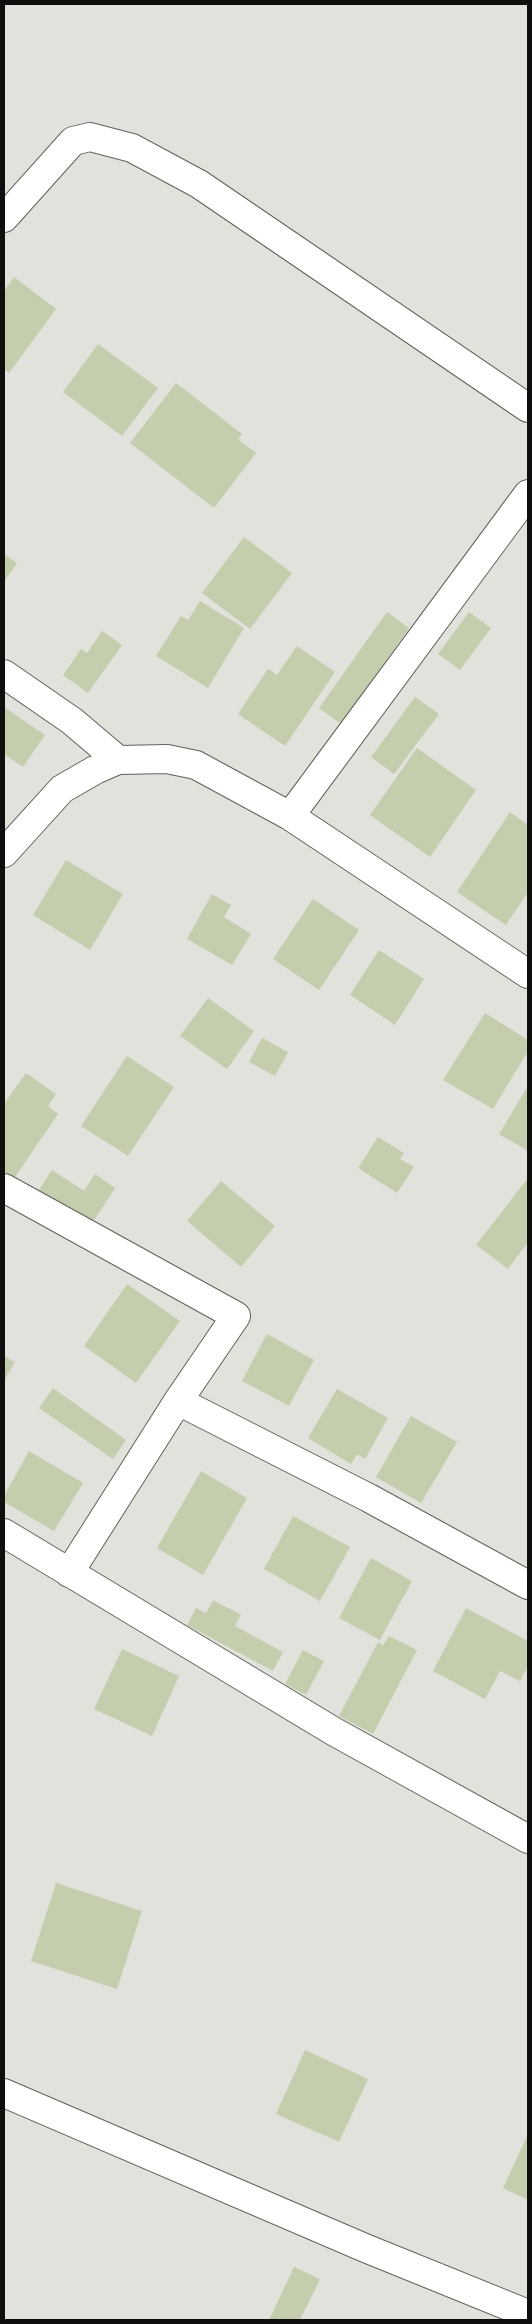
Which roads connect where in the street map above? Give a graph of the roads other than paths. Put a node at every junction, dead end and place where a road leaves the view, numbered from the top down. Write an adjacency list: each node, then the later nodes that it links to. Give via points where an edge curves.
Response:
1 (4, 218): 2 (street, via 73,141 90,137 132,148 199,184)
2 (528, 408)
3 (528, 494): 6 (street)
4 (4, 674): 5 (street, via 72,721)
5 (118, 760): 6 (street, via 167,759 196,765); 7 (street, via 62,790)
6 (290, 816): 8 (street)
7 (4, 853)
8 (528, 974)
9 (4, 1188): 10 (street, via 236,1316)
10 (178, 1402): 12 (street); 13 (street, via 369,1498)
11 (4, 1532): 12 (street)
12 (69, 1573): 14 (street, via 333,1731)
13 (528, 1584)
14 (528, 1839)
15 (4, 2093): 16 (street, via 365,2248)
16 (528, 2314)

